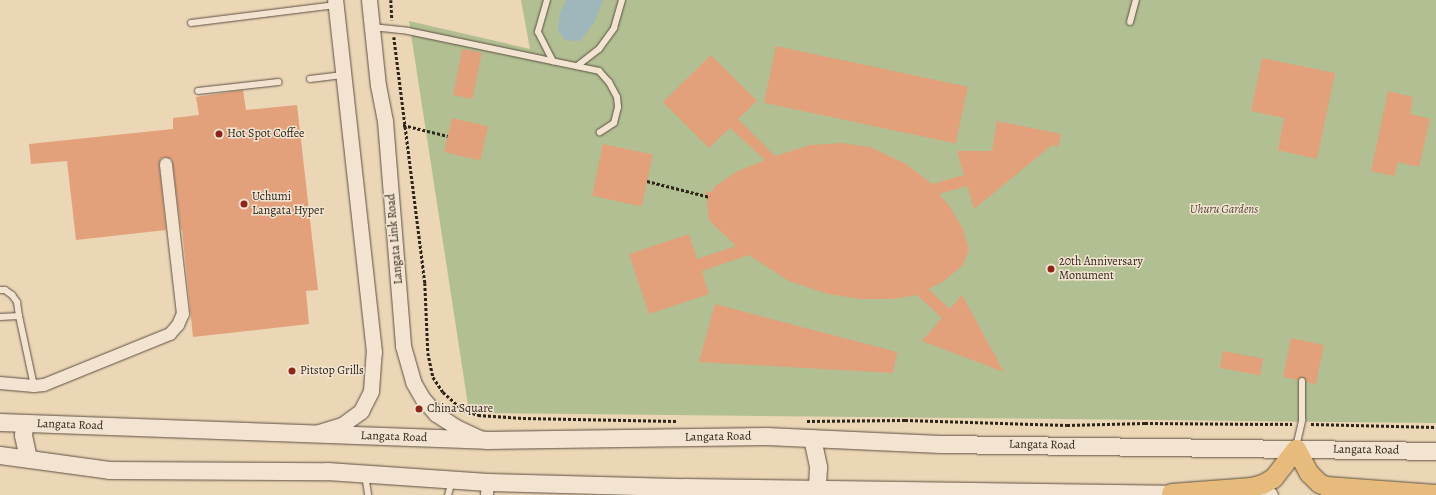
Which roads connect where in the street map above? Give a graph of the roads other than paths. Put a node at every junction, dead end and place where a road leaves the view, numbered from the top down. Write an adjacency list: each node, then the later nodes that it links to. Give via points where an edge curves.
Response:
1 (369, 0): 8 (street, Langata Link Road)
2 (547, 0): 9 (lane, via 538,32)
3 (622, 0): 10 (lane, via 614,28 599,49)
4 (1136, 0): 6 (lane)
5 (336, 2): 7 (lane); 11 (street)
6 (1130, 22)
7 (191, 23)
8 (372, 27): 9 (lane, via 408,31); 27 (street, Langata Link Road, via 378,86 385,121 403,346 413,382 423,400 436,414 456,427)
9 (553, 62): 10 (lane)
10 (577, 66): 15 (lane, via 599,71 617,97 618,107 614,123)
11 (344, 75): 12 (lane); 25 (street, via 374,352 372,391 361,411 342,425)
12 (310, 79)
13 (278, 82): 14 (lane)
14 (198, 91)
15 (600, 132)
16 (166, 164): 22 (street, via 183,314 178,325 170,334 44,385)
17 (0, 290): 18 (lane, via 12,295 17,302)
18 (19, 316): 19 (lane); 22 (lane)
19 (0, 317)
20 (1302, 381): 28 (lane, via 1301,424)
21 (0, 383): 22 (street)
22 (34, 386)
23 (0, 422): 24 (main road, Langata Road)
24 (27, 424): 25 (main road, Langata Road); 31 (main road, via 24,426 23,435)
25 (314, 433): 27 (main road, Langata Road)
26 (812, 438): 27 (main road, Langata Road, via 766,436); 28 (main road, Langata Road, via 948,444); 35 (main road, via 818,467)
27 (486, 440)
28 (1296, 449): 29 (main road, Langata Road); 37 (main road, via 1273,478 1262,484); 40 (main road, via 1309,473 1326,486)
29 (1436, 451)
30 (0, 455): 31 (main road)
31 (28, 458): 32 (main road, via 109,470 327,471)
32 (365, 474): 33 (main road); 41 (lane)
33 (450, 487): 34 (main road)
34 (488, 488): 36 (main road)
35 (817, 489): 36 (main road); 38 (main road)
36 (684, 491)
37 (1171, 493): 39 (main road); 42 (main road)
38 (1085, 494): 39 (main road)
39 (1117, 494)
40 (1436, 494)
41 (368, 495)
42 (1261, 495): 43 (main road)
43 (1269, 495)

